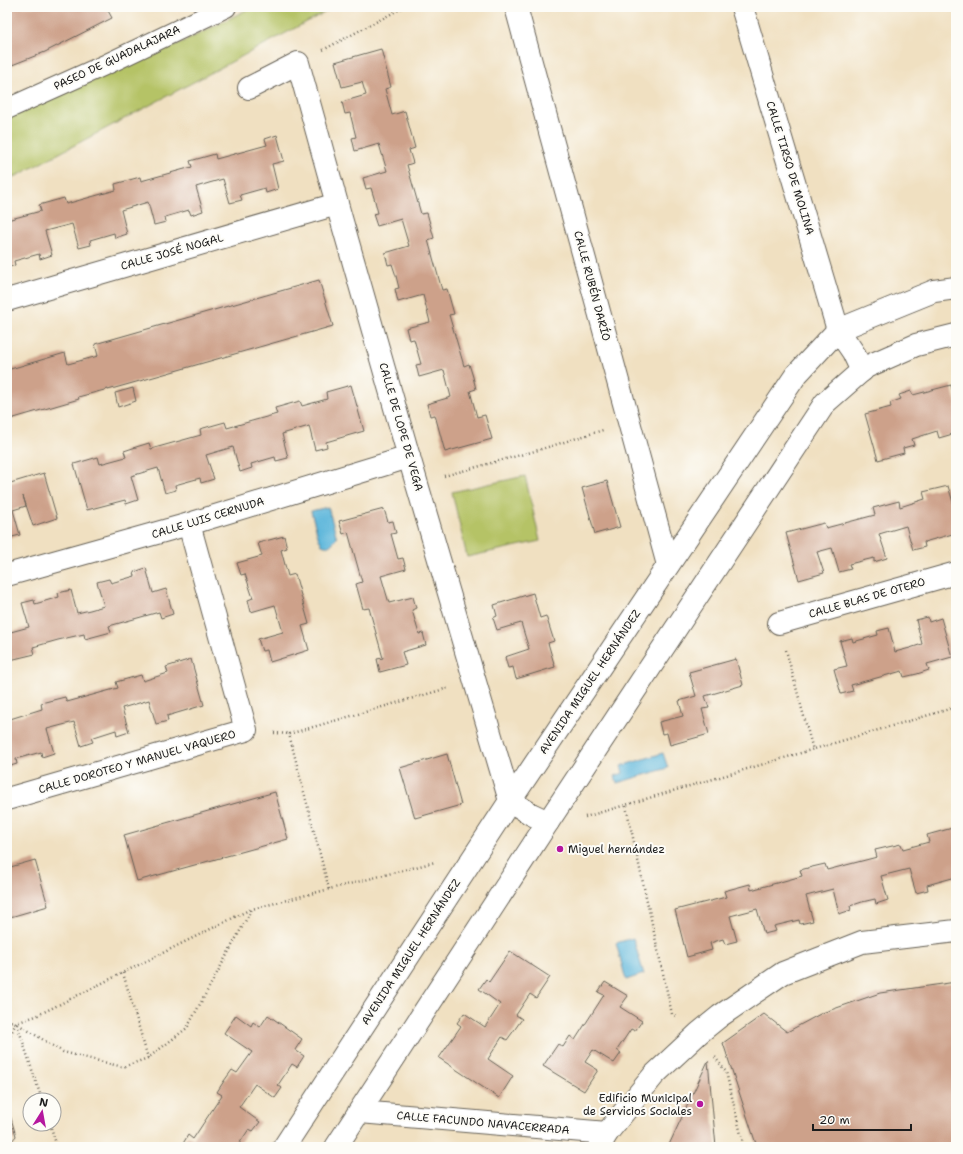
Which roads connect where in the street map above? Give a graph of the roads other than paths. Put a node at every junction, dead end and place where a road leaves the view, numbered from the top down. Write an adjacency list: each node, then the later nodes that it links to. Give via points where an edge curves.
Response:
1 (226, 7): 5 (street, PASEO DE GUADALAJARA)
2 (516, 7): 14 (street, CALLE RUBÉN DARÍO)
3 (742, 7): 9 (street, CALLE TIRSO DE MOLINA)
4 (250, 88): 6 (street, CALLE DE LOPE DE VEGA, via 298,63)
5 (7, 109)
6 (336, 204): 8 (street, CALLE JOSÉ NOGAL); 12 (street, CALLE DE LOPE DE VEGA)
7 (956, 288): 9 (street, AVENIDA MIGUEL HERNÁNDEZ, via 934,291)
8 (7, 300)
9 (838, 330): 11 (street, CALLE TIRSO DE MOLINA); 14 (street, AVENIDA MIGUEL HERNÁNDEZ, via 796,375)
10 (956, 335): 11 (street, via 916,345)
11 (862, 371): 20 (street, via 824,403)
12 (409, 457): 13 (street, CALLE LUIS CERNUDA); 19 (street, CALLE DE LOPE DE VEGA)
13 (189, 524): 16 (street, CALLE LUIS CERNUDA); 18 (street, CALLE DOROTEO Y MANUEL VAQUERO, via 246,730)
14 (668, 565): 19 (street, AVENIDA MIGUEL HERNÁNDEZ)
15 (956, 573): 17 (street, CALLE BLAS DE OTERO)
16 (7, 575)
17 (779, 623)
18 (7, 800)
19 (510, 801): 20 (street); 24 (street, AVENIDA MIGUEL HERNÁNDEZ)
20 (546, 825): 22 (street)
21 (956, 931): 23 (street, via 862,942 783,973 699,1033 654,1075)
22 (360, 1112): 23 (street, CALLE FACUNDO NAVACERRADA); 25 (street)
23 (603, 1140)
24 (284, 1147)
25 (336, 1147)

